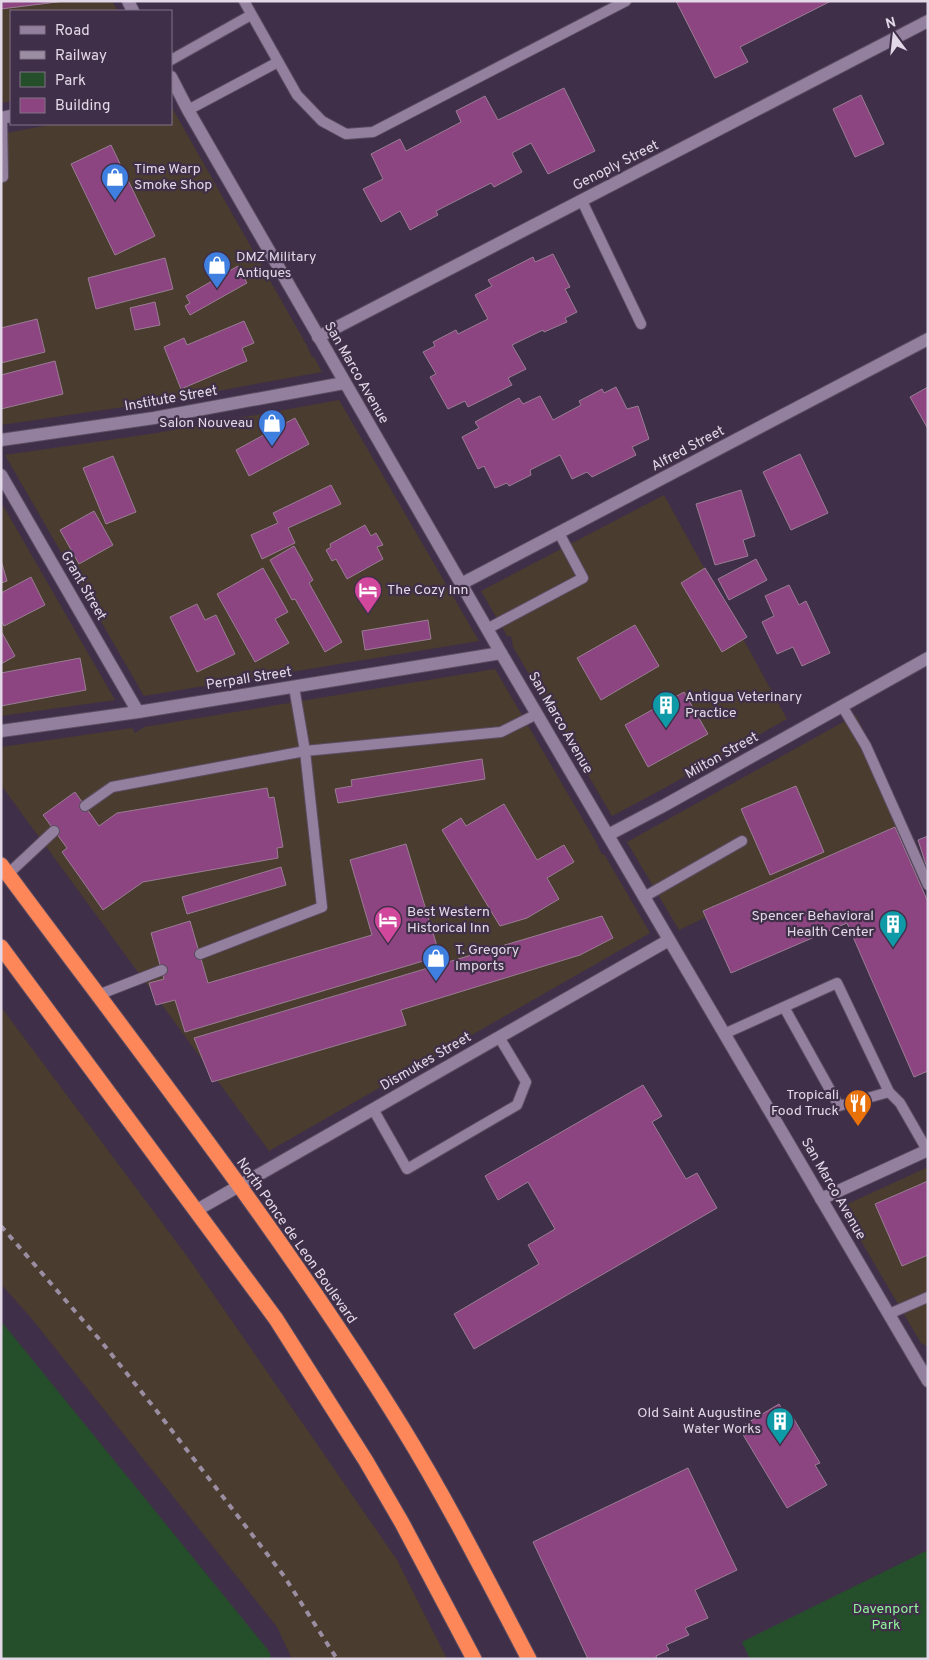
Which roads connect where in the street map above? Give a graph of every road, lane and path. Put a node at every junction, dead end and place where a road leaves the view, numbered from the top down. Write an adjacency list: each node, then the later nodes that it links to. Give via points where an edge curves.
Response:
1 (244, 1): 3 (lane)
2 (626, 1): 6 (lane, via 373,132 346,134 322,121 297,96)
3 (251, 15): 5 (lane); 6 (lane)
4 (928, 21): 11 (street, Genoply Street)
5 (172, 59)
6 (278, 62): 8 (lane)
7 (173, 83): 8 (street, San Marco Avenue)
8 (188, 110): 13 (street, San Marco Avenue)
9 (5, 117): 10 (lane)
10 (1, 178)
11 (582, 201): 12 (lane); 13 (street, Genoply Street)
12 (641, 324)
13 (318, 338): 15 (street, San Marco Avenue)
14 (928, 339): 18 (street, Alfred Street)
15 (344, 383): 16 (street, Institute Street, via 154,418); 19 (street, San Marco Avenue)
16 (1, 440)
17 (1, 475): 25 (street, Grant Street)
18 (559, 533): 19 (street, Alfred Street); 20 (lane, via 583,578)
19 (461, 584): 20 (street, San Marco Avenue)
20 (487, 628): 21 (street, San Marco Avenue)
21 (501, 652): 23 (street, Perpall Street); 26 (street, San Marco Avenue)
22 (928, 658): 24 (street, Milton Street)
23 (294, 686): 25 (street, Perpall Street); 28 (lane)
24 (842, 706): 31 (street, Milton Street); 34 (lane, via 866,746)
25 (138, 712): 27 (street, Perpall Street)
26 (537, 714): 28 (lane, via 501,732); 31 (street, San Marco Avenue)
27 (1, 731)
28 (306, 752): 29 (lane, via 112,787); 38 (lane, via 322,907)
29 (85, 806)
30 (54, 831): 33 (lane)
31 (608, 835): 35 (street, San Marco Avenue)
32 (742, 841): 35 (lane)
33 (4, 869): 40 (highway, North Ponce de Leon Boulevard)
34 (928, 885)
35 (644, 897): 36 (street, San Marco Avenue)
36 (670, 940): 42 (street, San Marco Avenue); 43 (street, Dismukes Street)
37 (1, 947): 49 (highway)
38 (200, 954)
39 (162, 970): 40 (lane)
40 (98, 995): 47 (highway, North Ponce de Leon Boulevard)
41 (784, 1007): 42 (lane); 44 (lane, via 839,1106); 44 (lane, via 837,983)
42 (724, 1034): 48 (street, San Marco Avenue)
43 (500, 1037): 45 (street, Dismukes Street); 45 (lane, via 526,1082 517,1106 407,1169)
44 (889, 1092): 46 (lane, via 900,1103)
45 (372, 1109): 47 (street, Dismukes Street)
46 (928, 1150): 48 (street)
47 (239, 1186): 49 (street, Dismukes Street); 56 (highway, North Ponce de Leon Boulevard, via 301,1272 403,1428)
48 (821, 1199): 51 (street, San Marco Avenue)
49 (197, 1210): 55 (highway, via 276,1319 366,1461)
50 (928, 1296): 51 (lane)
51 (888, 1314): 52 (street, San Marco Avenue)
52 (913, 1356): 53 (street); 54 (street, San Marco Avenue)
53 (928, 1363)
54 (928, 1381)
55 (474, 1659)
56 (529, 1659)

